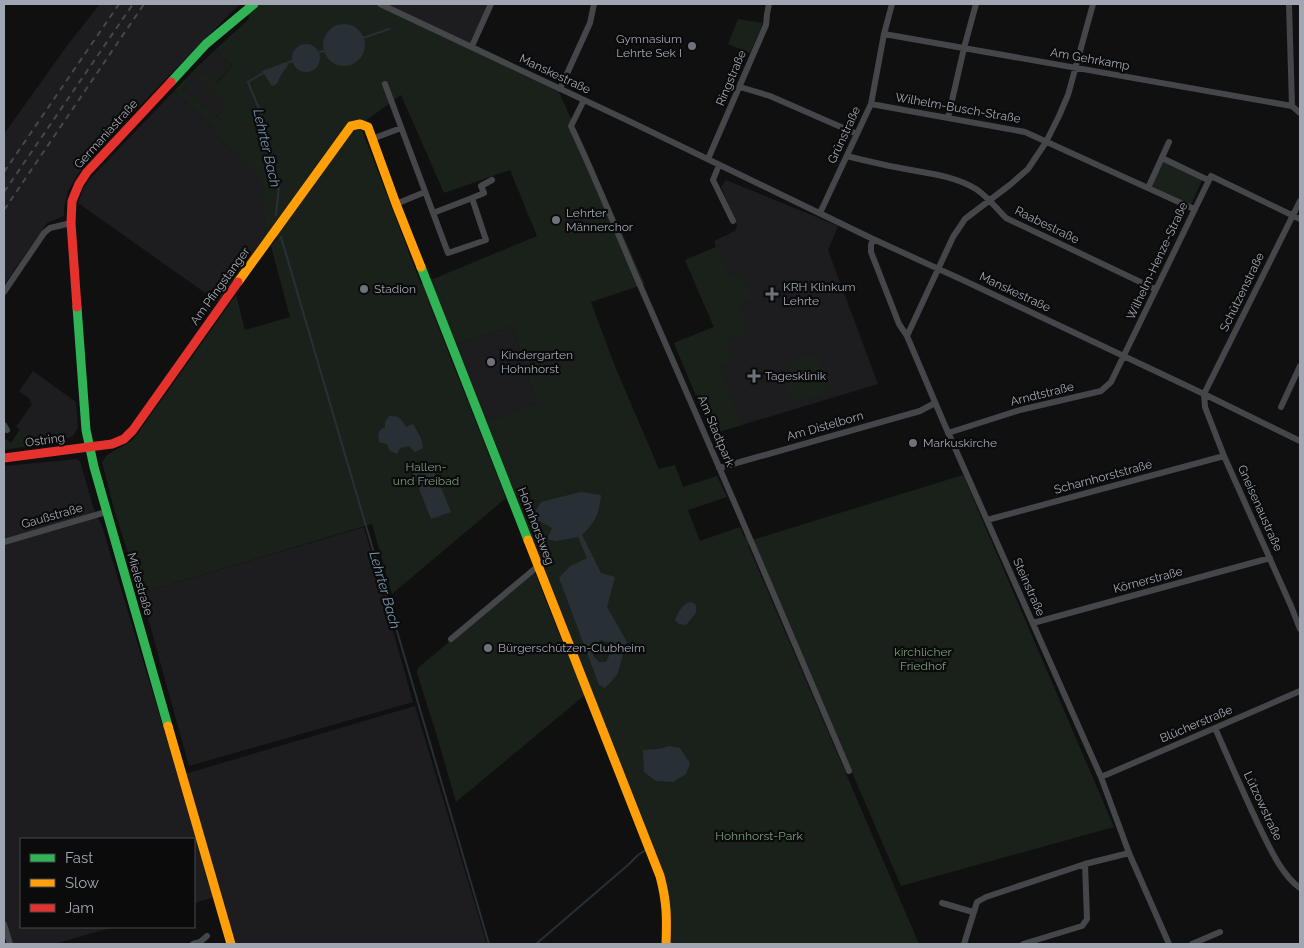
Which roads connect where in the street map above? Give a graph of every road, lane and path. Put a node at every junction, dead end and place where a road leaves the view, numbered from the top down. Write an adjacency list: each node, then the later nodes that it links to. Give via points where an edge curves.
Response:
1 (254, 4): 46 (street, Germaniastraße, via 206,44 87,172 72,202)
2 (380, 4): 11 (street, Manskestraße)
3 (491, 4): 11 (street)
4 (594, 4): 16 (street, via 590,23)
5 (769, 4): 15 (street, Ringstraße, via 766,25)
6 (892, 4): 10 (street, Grünstraße)
7 (976, 4): 12 (street)
8 (1094, 4): 13 (street)
9 (1289, 4): 19 (street)
10 (884, 34): 12 (street, Am Gehrkamp); 18 (street, Grünstraße)
11 (472, 46): 16 (street, Manskestraße)
12 (964, 48): 13 (street, Am Gehrkamp); 21 (street)
13 (1076, 68): 19 (street, Am Gehrkamp); 26 (street, via 1068,95)
14 (386, 84): 23 (street)
15 (740, 87): 24 (street, via 770,96); 30 (street, Ringstraße)
16 (560, 89): 17 (street, Manskestraße)
17 (584, 100): 30 (street, Manskestraße); 62 (street, Am Stadtpark, via 571,126)
18 (871, 104): 21 (street, Wilhelm-Busch-Straße); 24 (street, Grünstraße)
19 (1292, 106): 20 (street)
20 (1300, 113)
21 (948, 118): 26 (street, Wilhelm-Busch-Straße, via 1024,132)
22 (360, 124): 25 (street, Hohnhorstweg, via 368,127); 59 (street, Am Pfingstanger, via 351,126 133,430 112,444)
23 (401, 128): 25 (street); 35 (street)
24 (857, 134): 28 (street, Grünstraße)
25 (372, 139): 39 (street, Hohnhorstweg)
26 (1046, 142): 34 (street, Wilhelm-Busch-Straße); 37 (street, via 1028,169)
27 (1169, 142): 29 (street)
28 (846, 156): 37 (street, Raabestraße, via 958,180); 42 (street, Grünstraße)
29 (1162, 158): 32 (street); 34 (street)
30 (708, 159): 31 (street, Manskestraße)
31 (719, 165): 42 (street, Manskestraße); 45 (street, via 713,180)
32 (1210, 178): 40 (street, Wilhelm-Henze-Straße); 43 (street)
33 (492, 180): 36 (street, via 481,186 484,193)
34 (1148, 188): 40 (street, Wilhelm-Busch-Straße)
35 (425, 192): 39 (street); 41 (street)
36 (472, 198): 41 (street); 41 (street, via 486,240 448,253)
37 (990, 200): 48 (street, via 965,219); 49 (street, Raabestraße, via 1006,218)
38 (1300, 201): 43 (street, Schützenstraße)
39 (399, 203): 67 (street, Hohnhorstweg)
40 (1194, 209): 49 (street, Wilhelm-Henze-Straße)
41 (433, 213)
42 (820, 214): 47 (street, Manskestraße)
43 (1293, 215): 44 (street); 54 (street, Schützenstraße)
44 (1300, 219)
45 (733, 221)
46 (71, 223): 50 (street, via 44,232); 59 (street, Mielestraße)
47 (874, 239): 48 (street, Manskestraße); 51 (street, Steinstraße, via 871,252 899,324)
48 (938, 269): 51 (street); 52 (street, Manskestraße)
49 (1155, 290): 52 (street, Wilhelm-Henze-Straße)
50 (4, 292)
51 (907, 336): 55 (street, Steinstraße)
52 (1124, 356): 54 (street, Manskestraße); 57 (street, Arndtstraße, via 1111,382 1101,391 1020,410)
53 (1300, 366): 56 (street)
54 (1204, 394): 58 (street, Manskestraße); 60 (street, Gneisenaustraße)
55 (935, 403): 57 (street, Steinstraße); 62 (street, Am Distelborn, via 920,411)
56 (1281, 406)
57 (948, 433): 64 (street, Steinstraße)
58 (1300, 441)
59 (89, 447): 61 (street, Ostring); 63 (street, Mielestraße)
60 (1224, 456): 64 (street, Scharnhorststraße); 66 (street, Gneisenaustraße)
61 (4, 458)
62 (719, 468): 73 (street, Am Stadtpark)
63 (106, 512): 65 (street, Gaußstraße); 85 (street, Mielestraße)
64 (987, 520): 68 (street, Steinstraße)
65 (4, 542)
66 (1270, 558): 68 (street, Körnerstraße); 69 (street, Gneisenaustraße)
67 (538, 566): 70 (street); 86 (street, Hohnhorstweg, via 660,876 667,911)
68 (1033, 623): 74 (street, Steinstraße)
69 (1300, 629)
70 (452, 638)
71 (1300, 691): 72 (street, Blücherstraße)
72 (1215, 728): 74 (street, Blücherstraße); 77 (street, Lützowstraße, via 1275,858)
73 (849, 771)
74 (1101, 777): 75 (street, Steinstraße)
75 (1129, 853): 76 (street); 89 (street, Steinstraße)
76 (1085, 864): 79 (street, via 986,897 977,902); 88 (street, via 1087,919 1082,926)
77 (1300, 888)
78 (942, 903): 79 (street)
79 (973, 912): 87 (street)
80 (4, 924): 83 (street)
81 (1220, 932): 90 (street)
82 (207, 936): 84 (street)
83 (10, 944)
84 (193, 944)
85 (231, 944)
86 (666, 944)
87 (964, 944)
88 (1023, 944)
89 (1169, 944)
90 (1192, 944)

